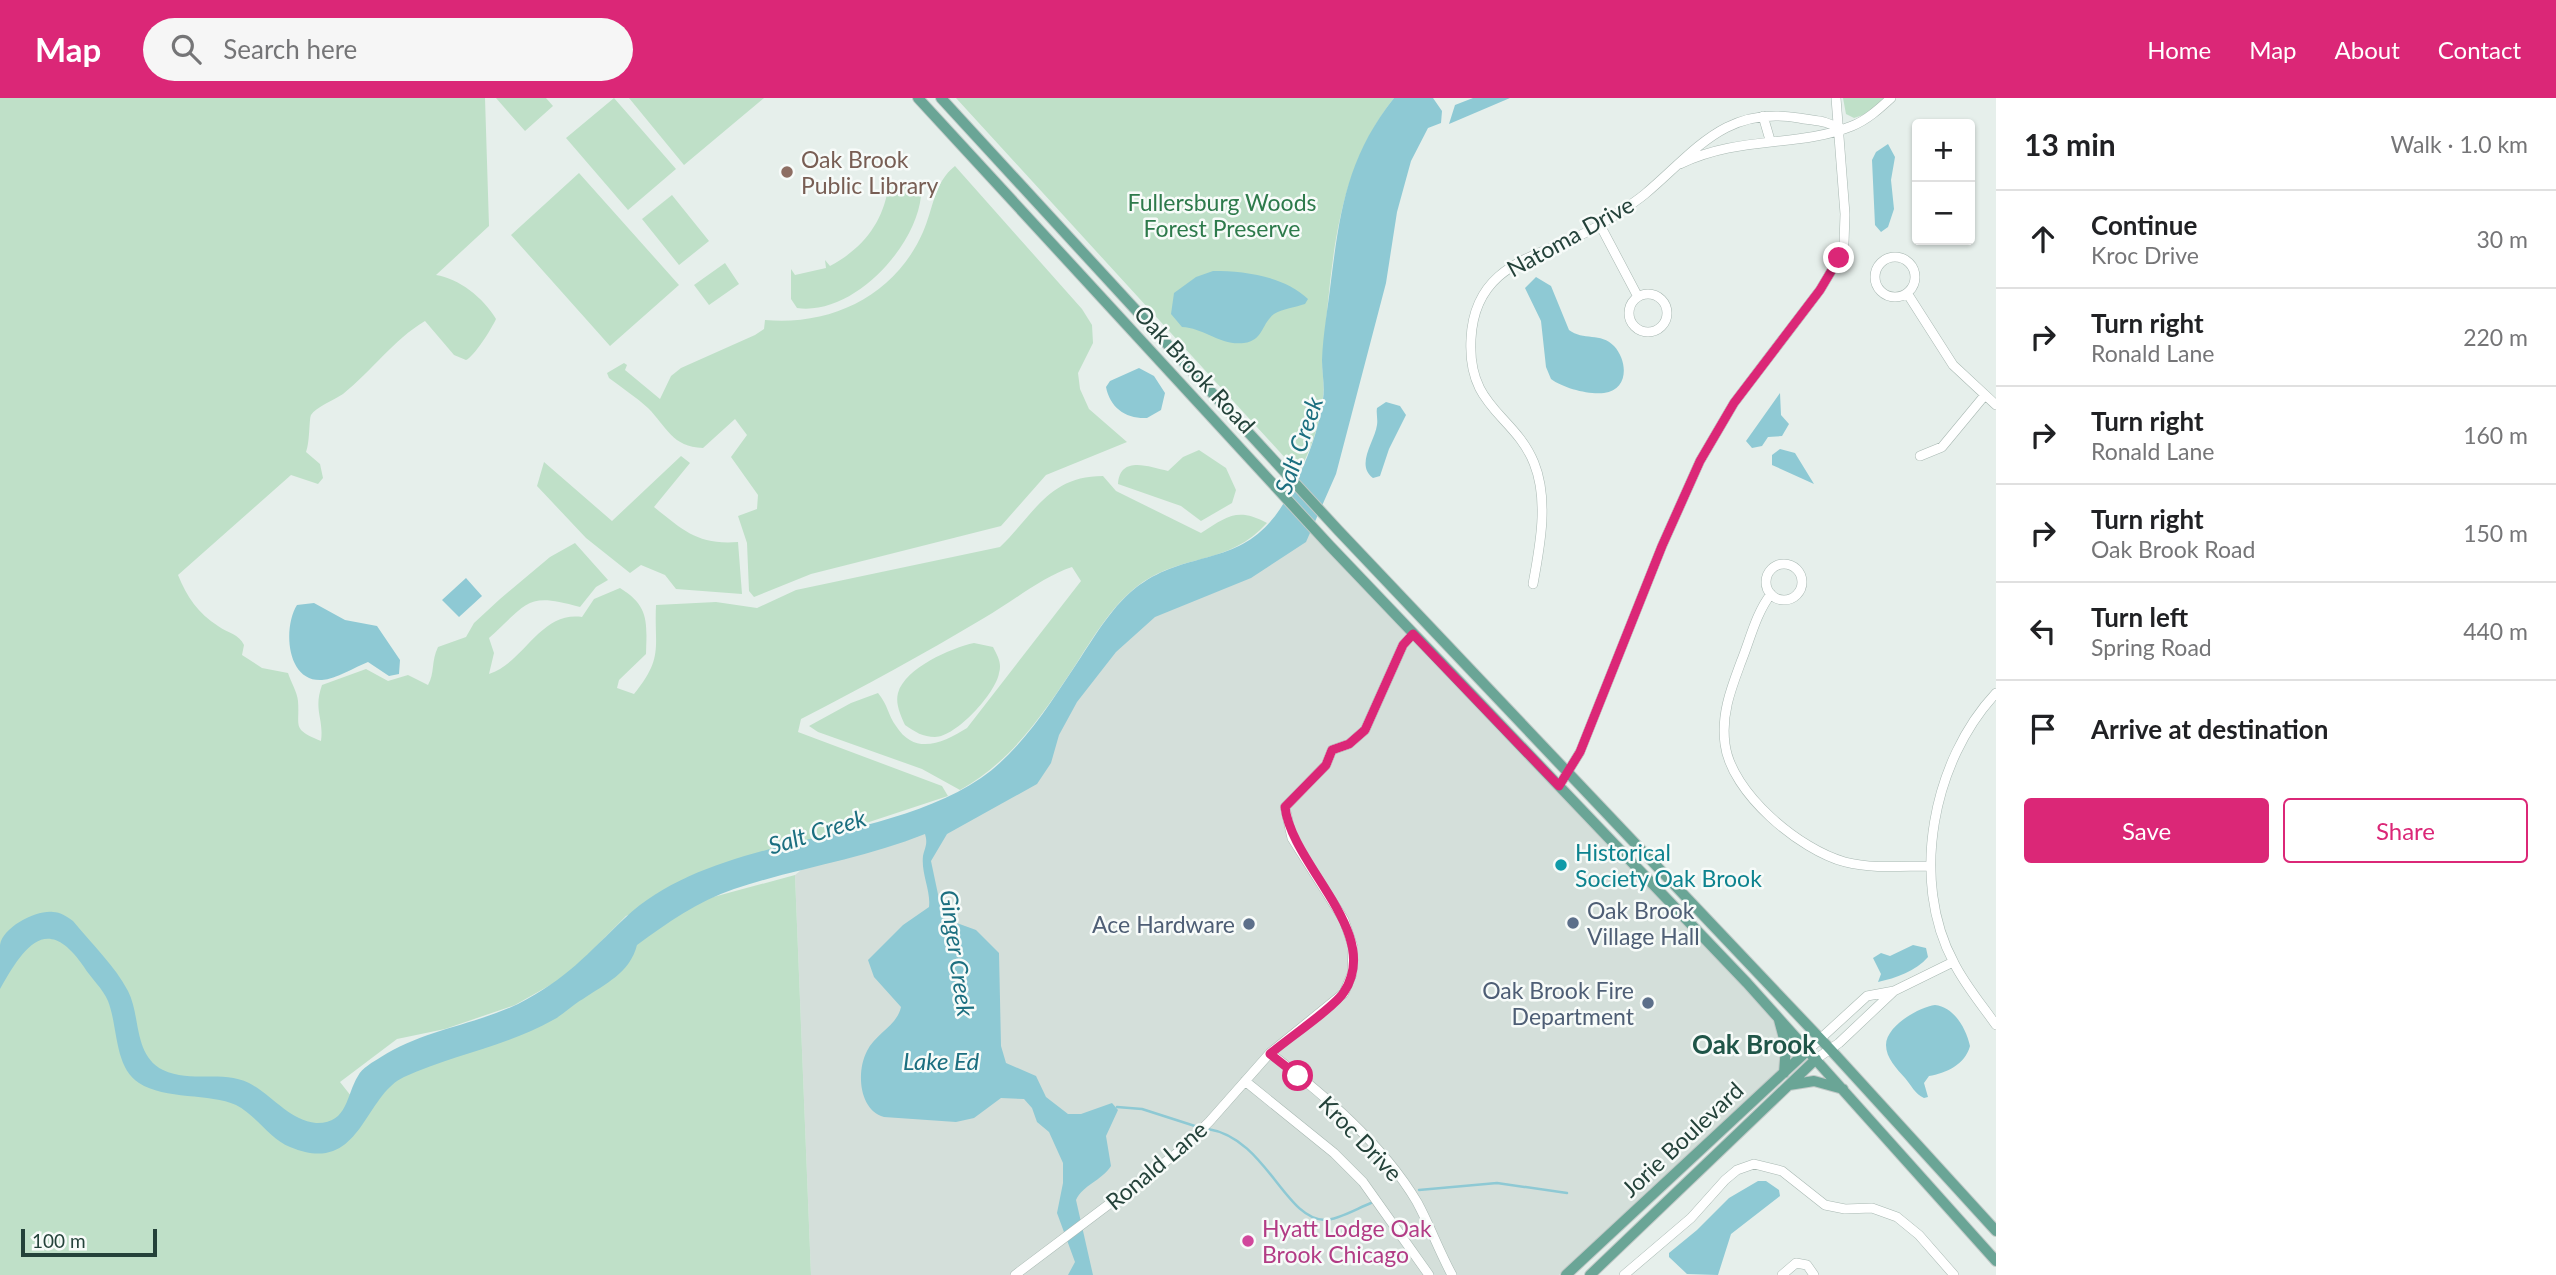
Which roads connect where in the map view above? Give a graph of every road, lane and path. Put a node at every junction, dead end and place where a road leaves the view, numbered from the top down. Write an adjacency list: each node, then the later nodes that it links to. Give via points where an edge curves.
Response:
1 (918, 98): 17 (main road, Oak Brook Road)
2 (941, 98): 19 (main road, Oak Brook Road)
3 (1836, 98): 6 (street)
4 (1891, 98): 6 (street, via 1860,123)
5 (1763, 116): 6 (street, Natoma Drive, via 1824,121); 7 (street); 8 (street, Natoma Drive, via 1706,138)
6 (1839, 130): 7 (street, Natoma Drive); 19 (street, via 1845,214 1839,258 1734,403 1700,461)
7 (1770, 140): 8 (street, Natoma Drive, via 1718,149)
8 (1672, 168): 9 (street, Natoma Drive)
9 (1600, 225): 11 (street); 15 (street, Natoma Drive, via 1508,268 1481,302 1470,338 1482,395 1521,441 1538,475 1541,518)
10 (1907, 293): 10 (street, via 1914,282 1910,264 1892,257 1880,264 1875,275 1878,288 1895,297); 12 (street, via 1950,361)
11 (1637, 295): 11 (street, via 1629,312 1632,323 1646,332 1661,328 1668,314 1665,303 1654,295)
12 (1985, 395): 13 (street); 14 (street, via 1942,447)
13 (1996, 405)
14 (1920, 456)
15 (1533, 584)
16 (1771, 594): 16 (street, via 1788,599 1798,593 1802,581 1798,569 1782,563 1772,568 1766,578); 21 (street, via 1725,707 1725,746 1737,777 1772,817 1823,854 1860,865)
17 (1413, 634): 20 (main road, Oak Brook Road); 29 (street, Ronald Lane, via 1403,645 1365,730 1349,744 1332,750 1326,765 1285,807 1292,838 1344,919 1353,947 1352,974 1344,993)
18 (1996, 693): 21 (street, via 1949,766)
19 (1569, 774): 20 (street); 26 (main road, Oak Brook Road)
20 (1559, 786): 24 (main road, Oak Brook Road)
21 (1930, 866): 22 (street, via 1935,909)
22 (1953, 962): 23 (street, Jorie Boulevard); 25 (street)
23 (1894, 992): 26 (street, Jorie Boulevard, via 1867,996); 27 (street, Jorie Boulevard)
24 (1778, 1018): 28 (main road, Oak Brook Road); 31 (main road, via 1786,1046)
25 (1996, 1025)
26 (1821, 1040): 27 (main road, Oak Brook Road); 28 (street, Jorie Boulevard)
27 (1830, 1049): 30 (street, Jorie Boulevard); 37 (main road, Oak Brook Road)
28 (1808, 1050): 30 (main road, Oak Brook Road); 31 (main road, Jorie Boulevard)
29 (1270, 1054): 32 (street, Ronald Lane); 43 (street, Kroc Drive, via 1383,1156 1416,1202)
30 (1816, 1059): 33 (main road, Jorie Boulevard); 34 (main road, Oak Brook Road)
31 (1784, 1073): 35 (main road, Jorie Boulevard)
32 (1245, 1081): 41 (street, Ronald Lane, via 1198,1133); 42 (street, Kroc Drive, via 1363,1182)
33 (1789, 1085): 34 (main road, via 1814,1081); 36 (main road, Jorie Boulevard)
34 (1843, 1089): 38 (main road, Oak Brook Road)
35 (1652, 1196): 36 (main road); 39 (main road, Jorie Boulevard)
36 (1661, 1206): 46 (main road, Jorie Boulevard)
37 (1996, 1231)
38 (1996, 1261)
39 (1579, 1263): 44 (main road); 45 (main road, Jorie Boulevard)
40 (1948, 1273): 47 (street, via 1914,1229 1897,1217 1872,1208 1825,1205 1782,1171 1755,1164 1725,1180 1681,1227)
41 (1015, 1275)
42 (1429, 1275)
43 (1452, 1275)
44 (1558, 1275)
45 (1566, 1275)
46 (1590, 1275)
47 (1624, 1275)
48 (1782, 1275): 49 (street, via 1796,1263 1807,1265)
49 (1814, 1275)

